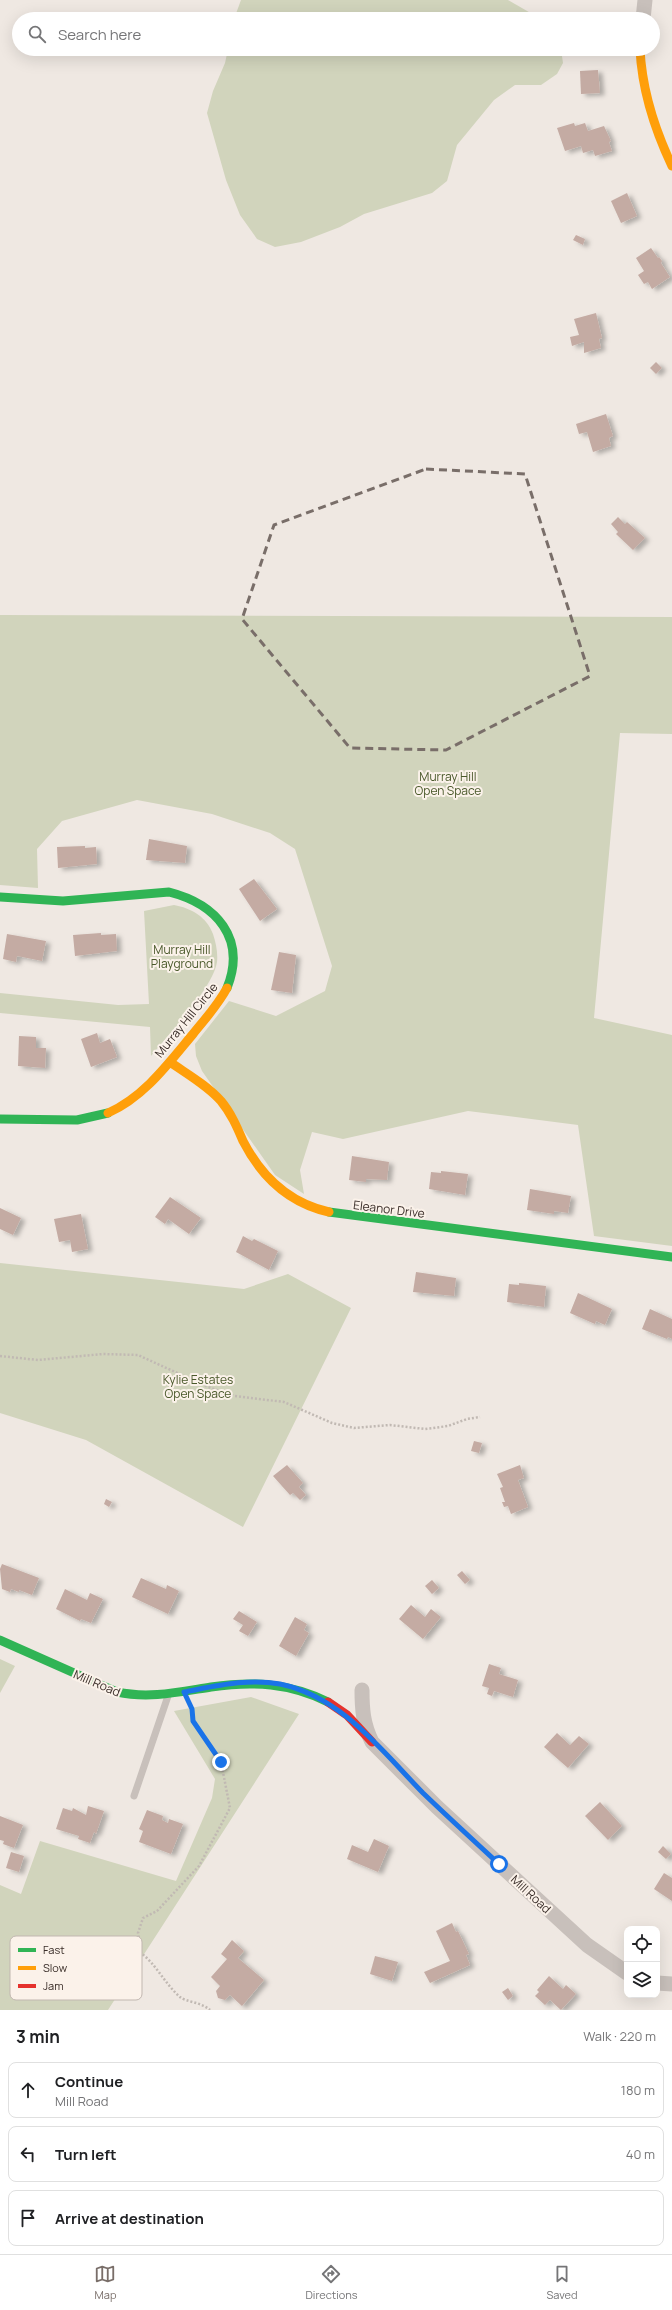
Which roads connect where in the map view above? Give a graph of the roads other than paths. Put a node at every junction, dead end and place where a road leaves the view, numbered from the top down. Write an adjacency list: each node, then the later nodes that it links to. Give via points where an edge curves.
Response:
1 (645, 0): 2 (street)
2 (644, 12)
3 (640, 56): 4 (street, via 642,82 648,108 658,138)
4 (672, 166)
5 (0, 897): 6 (street, Murray Hill Circle, via 16,900 67,900 169,892 195,899 216,916 230,939 233,959 231,979 226,992)
6 (170, 1062): 7 (street, Murray Hill Circle, via 137,1094 98,1117 54,1120); 8 (street, Eleanor Drive, via 220,1100 254,1160 271,1182 290,1198 310,1208 332,1213)
7 (0, 1119)
8 (672, 1257)
9 (0, 1640): 11 (street, Mill Road, via 117,1692 143,1697)
10 (362, 1690): 12 (street, Mill Road, via 362,1712)
11 (169, 1694): 12 (street, Mill Road, via 253,1682 295,1688 336,1707); 13 (lane)
12 (372, 1742): 14 (street, Mill Road, via 437,1807 587,1945)
13 (134, 1796)
14 (624, 1971)
15 (660, 1982): 16 (street)
16 (672, 1984)

